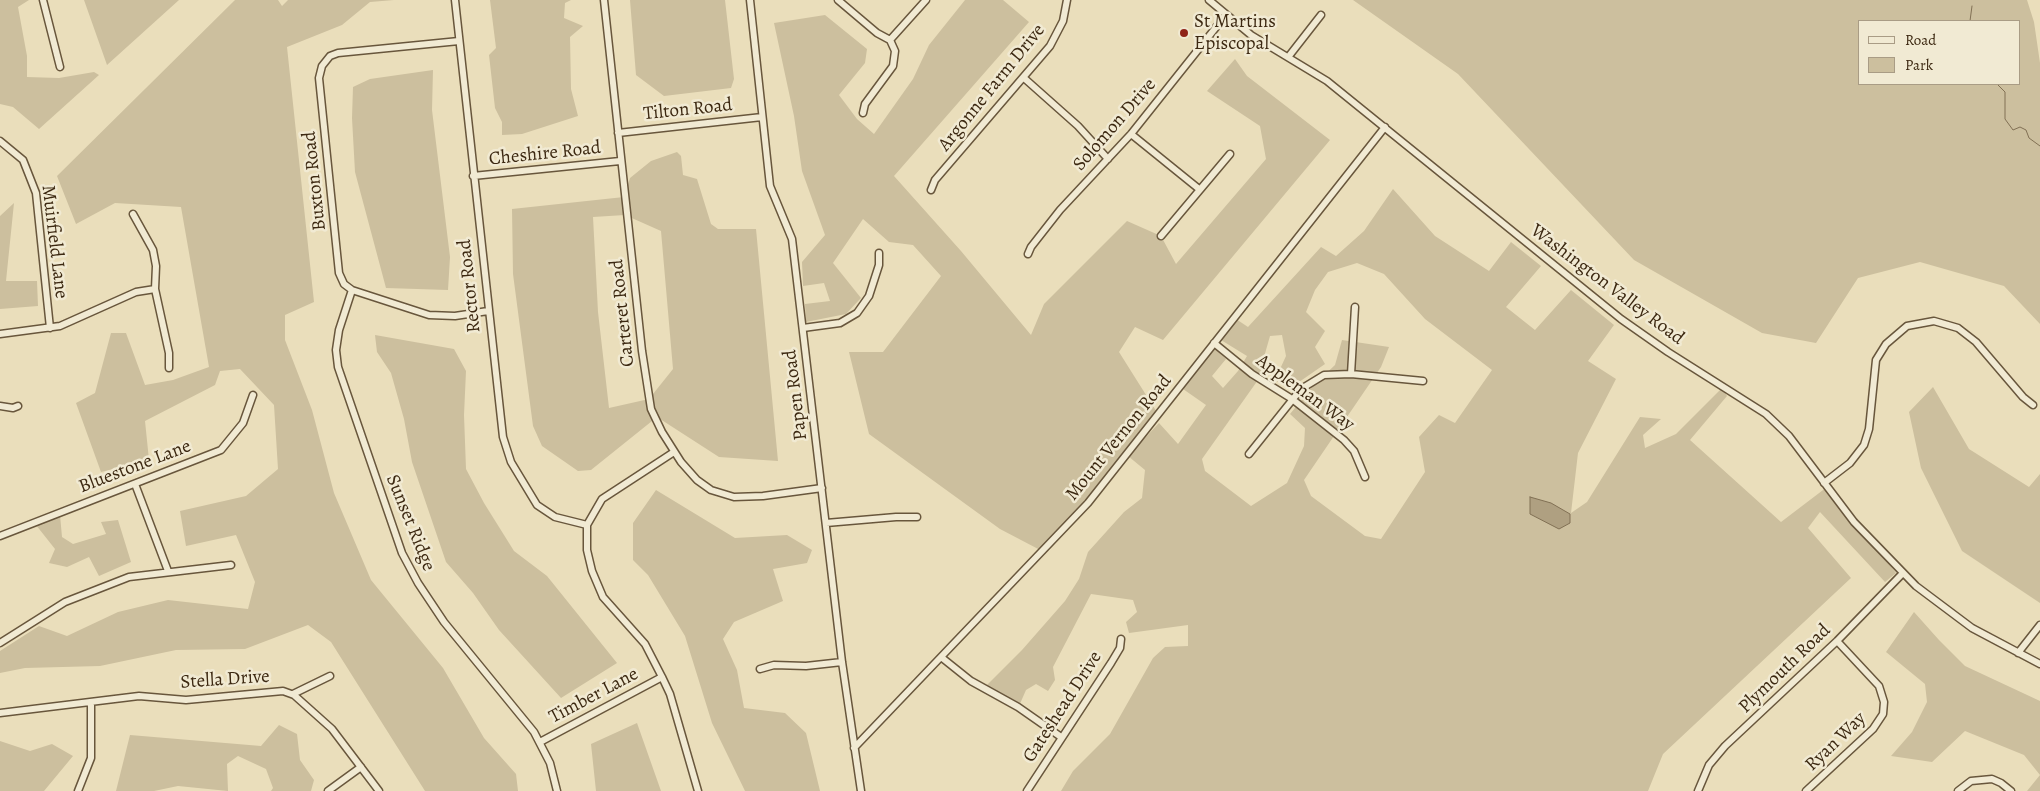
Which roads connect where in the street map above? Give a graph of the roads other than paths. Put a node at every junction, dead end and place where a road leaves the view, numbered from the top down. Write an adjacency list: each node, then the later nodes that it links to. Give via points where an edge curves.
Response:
1 (43, 0): 14 (street)
2 (454, 0): 12 (street, Rector Road)
3 (604, 0): 19 (street, Carteret Road)
4 (750, 0): 17 (street, Papen Road)
5 (838, 0): 11 (street)
6 (926, 0): 11 (street)
7 (1067, 0): 15 (street, Argonne Farm Drive, via 1057,34)
8 (1209, 0): 10 (street, Washington Valley Road)
9 (1320, 15): 13 (street)
10 (1225, 16): 13 (street, Washington Valley Road); 20 (street, Solomon Drive)
11 (890, 40): 16 (street, via 895,51 893,66 865,104)
12 (459, 41): 25 (street, Rector Road); 33 (street, Buxton Road, via 338,53 330,56 322,66 319,78 339,273 344,284)
13 (1289, 56): 18 (street, Washington Valley Road)
14 (60, 67)
15 (1024, 78): 23 (street, via 1078,126); 27 (street, Argonne Farm Drive, via 935,180)
16 (863, 113)
17 (762, 117): 19 (street, Tilton Road); 37 (street, Papen Road, via 770,186 790,233)
18 (1385, 127): 39 (street, Mount Vernon Road); 51 (street, Washington Valley Road, via 1621,319 1760,410 1789,436)
19 (618, 133): 24 (street, Carteret Road)
20 (1131, 134): 23 (street, Solomon Drive); 26 (street)
21 (0, 141): 36 (street, Muirfield Lane, via 23,160 36,193)
22 (1230, 154): 26 (street)
23 (1108, 159): 31 (street, Solomon Drive, via 1060,210)
24 (620, 161): 25 (street, Cheshire Road); 48 (street, Carteret Road, via 648,400)
25 (473, 176): 35 (street, Rector Road)
26 (1199, 188): 29 (street)
27 (931, 190)
28 (133, 214): 32 (street, via 153,250)
29 (1161, 236)
30 (879, 253): 37 (street, via 879,266 872,288 857,313 840,323)
31 (1028, 254)
32 (155, 289): 36 (street, via 136,292 67,324); 40 (street, via 169,353)
33 (352, 290): 35 (street, via 429,315 454,316); 78 (street, Sunset Ridge, via 339,330 338,367 402,553 436,611)
34 (1355, 307): 41 (street)
35 (488, 311): 56 (street, Rector Road, via 503,437 511,462 528,494 542,510 563,520)
36 (50, 328): 38 (street)
37 (803, 328): 53 (street, Papen Road)
38 (0, 334)
39 (1214, 343): 44 (street, Appleman Way, via 1252,374); 66 (street, Mount Vernon Road, via 1088,503)
40 (169, 368)
41 (1351, 374): 42 (street); 44 (street, via 1324,375 1306,385)
42 (1423, 381)
43 (253, 395): 52 (street, Bluestone Lane, via 243,423 221,450)
44 (1292, 399): 49 (street); 50 (street, Appleman Way, via 1350,446)
45 (2033, 405): 51 (street, via 2023,398 1976,342 1958,328 1934,320 1907,326 1886,344 1876,360 1869,429 1864,445 1850,463)
46 (0, 406): 47 (street)
47 (18, 406)
48 (674, 452): 53 (street, Carteret Road, via 697,480 717,494 763,496); 56 (street, via 602,499)
49 (1249, 454)
50 (1365, 477)
51 (1824, 483): 60 (street, Washington Valley Road, via 1854,522)
52 (135, 484): 57 (street, Bluestone Lane); 59 (street)
53 (822, 488): 55 (street, Papen Road)
54 (918, 517): 55 (street)
55 (826, 524): 67 (street, Papen Road)
56 (587, 525): 71 (street, via 587,550 598,588 645,644)
57 (0, 536)
58 (230, 565): 59 (street)
59 (168, 571): 64 (street, via 129,576 74,598)
60 (1902, 573): 63 (street, Plymouth Road); 65 (street, Washington Valley Road, via 1954,616)
61 (2040, 625): 65 (street)
62 (1121, 639): 77 (street, Gateshead Drive, via 1120,648 1111,663)
63 (1837, 641): 88 (street, Plymouth Road, via 1725,746 1709,765); 89 (street, Ryan Way, via 1879,686 1883,696 1883,714 1873,730)
64 (0, 643)
65 (2018, 653): 68 (street, Washington Valley Road)
66 (941, 657): 76 (street, Mount Vernon Road); 77 (street)
67 (842, 662): 69 (street, via 774,665); 75 (street, Papen Road)
68 (2040, 664)
69 (760, 669)
70 (330, 676): 72 (street)
71 (662, 676): 78 (street, Timber Lane); 85 (street)
72 (293, 694): 73 (street, Stella Drive, via 268,691 186,700 139,696); 80 (street, Stella Drive, via 331,728)
73 (91, 703): 74 (street, Stella Drive); 81 (street, via 91,758)
74 (0, 713)
75 (851, 728): 76 (street, via 857,733); 79 (street, Papen Road)
76 (869, 733): 79 (street, Mount Vernon Road)
77 (1061, 737): 87 (street, Gateshead Drive)
78 (540, 742): 84 (street, Sunset Ridge)
79 (854, 748): 86 (street, Papen Road)
80 (361, 767): 82 (street); 83 (street, Stella Drive)
81 (78, 791)
82 (328, 791)
83 (379, 791)
84 (557, 791)
85 (698, 791)
86 (861, 791)
87 (1027, 791)
88 (1698, 791)
89 (1806, 791)
90 (1958, 791): 91 (street, via 1971,781 1992,779)
91 (2011, 791)

